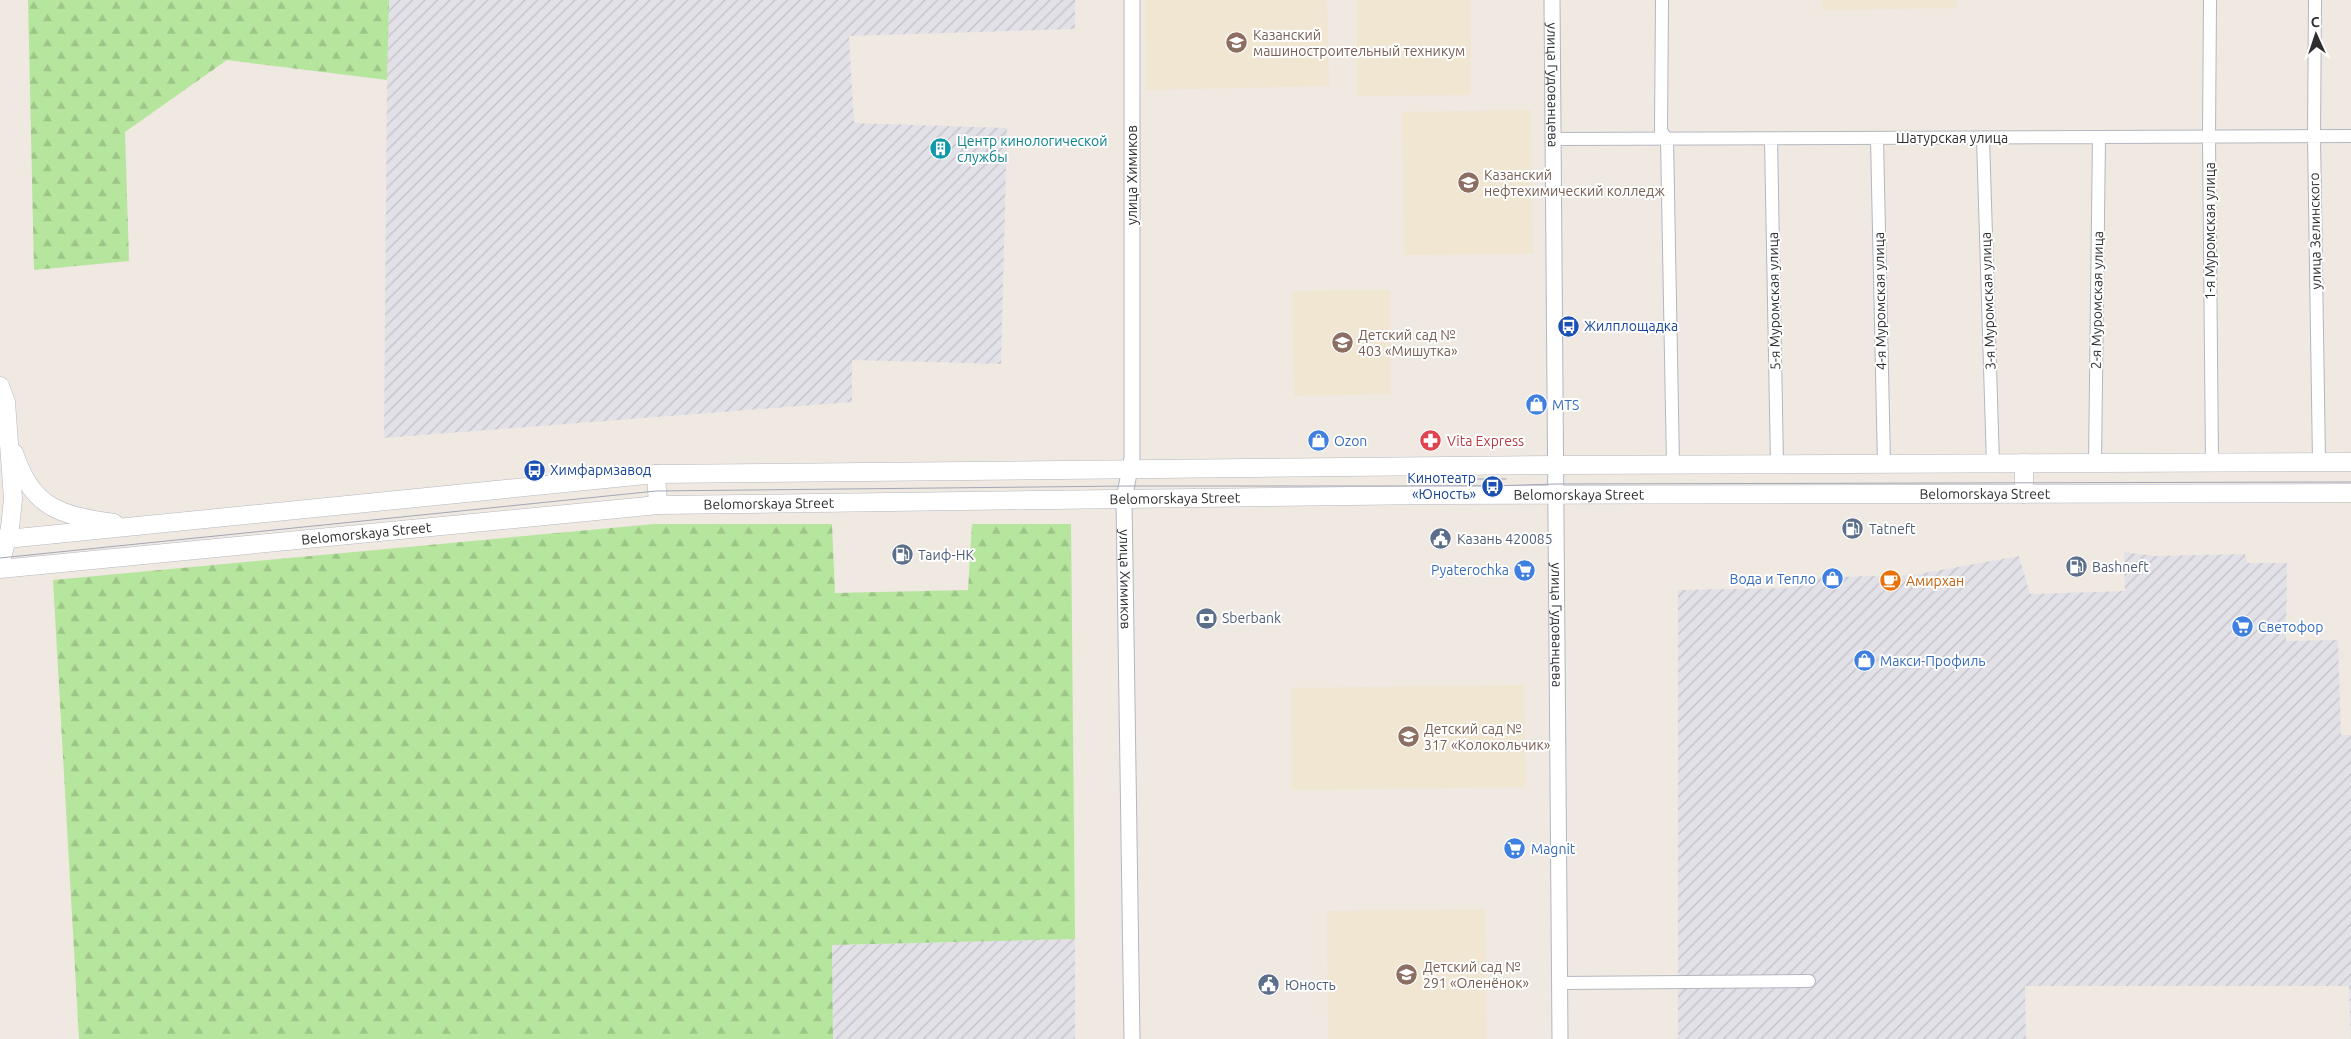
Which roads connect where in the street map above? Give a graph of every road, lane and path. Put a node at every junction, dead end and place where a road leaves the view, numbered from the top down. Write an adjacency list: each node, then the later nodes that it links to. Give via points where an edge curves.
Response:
1 (1132, 0): 27 (street, улица Химиков)
2 (1552, 0): 13 (street, улица Гудованцева)
3 (1662, 0): 14 (street, via 1661,131)
4 (2210, 0): 9 (street, 1-я Муромская улица)
5 (2315, 0): 6 (street, улица Зелинского)
6 (2314, 136): 7 (street, Шатурская улица); 9 (street, Шатурская улица); 17 (street, улица Зелинского)
7 (2351, 136)
8 (2099, 137): 9 (street, Шатурская улица); 12 (street, Шатурская улица); 20 (street, 2-я Муромская улица)
9 (2209, 137): 21 (street, 1-я Муромская улица)
10 (1771, 138): 11 (street, Шатурская улица); 14 (street, Шатурская улица); 22 (street, 5-я Муромская улица)
11 (1876, 138): 12 (street, Шатурская улица); 23 (street, 4-я Муромская улица)
12 (1983, 138): 24 (street, 3-я Муромская улица)
13 (1553, 139): 14 (street, Шатурская улица); 25 (street, улица Гудованцева)
14 (1667, 139): 26 (street)
15 (0, 386): 16 (main road, via 6,402)
16 (8, 436): 34 (main road, via 27,482 43,502 80,517); 35 (main road, via 13,499)
17 (2319, 462): 18 (main road, Belomorskaya Street); 21 (main road, Belomorskaya Street)
18 (2351, 462)
19 (2024, 463): 20 (main road, Belomorskaya Street); 24 (main road, Belomorskaya Street); 30 (main road)
20 (2095, 463): 21 (main road, Belomorskaya Street)
21 (2212, 463)
22 (1777, 464): 23 (main road, Belomorskaya Street); 26 (main road, Belomorskaya Street)
23 (1884, 464): 24 (main road, Belomorskaya Street)
24 (1993, 464)
25 (1557, 465): 26 (main road, Belomorskaya Street); 27 (main road, Belomorskaya Street); 31 (street, улица Гудованцева)
26 (1673, 465)
27 (1132, 469): 28 (main road, Belomorskaya Street); 32 (street, улица Химиков)
28 (656, 474): 33 (main road); 34 (main road, Belomorskaya Street)
29 (2351, 493): 30 (main road, Belomorskaya Street)
30 (2024, 494): 31 (main road, Belomorskaya Street)
31 (1556, 496): 32 (main road, Belomorskaya Street); 38 (street, улица Гудованцева)
32 (1124, 499): 33 (main road, Belomorskaya Street); 39 (street, улица Химиков)
33 (658, 505): 36 (main road, Belomorskaya Street)
34 (141, 527): 35 (main road, Belomorskaya Street)
35 (7, 539): 36 (main road)
36 (0, 567)
37 (1810, 981): 38 (street)
38 (1560, 983): 40 (street, улица Гудованцева)
39 (1132, 1039)
40 (1560, 1039)

